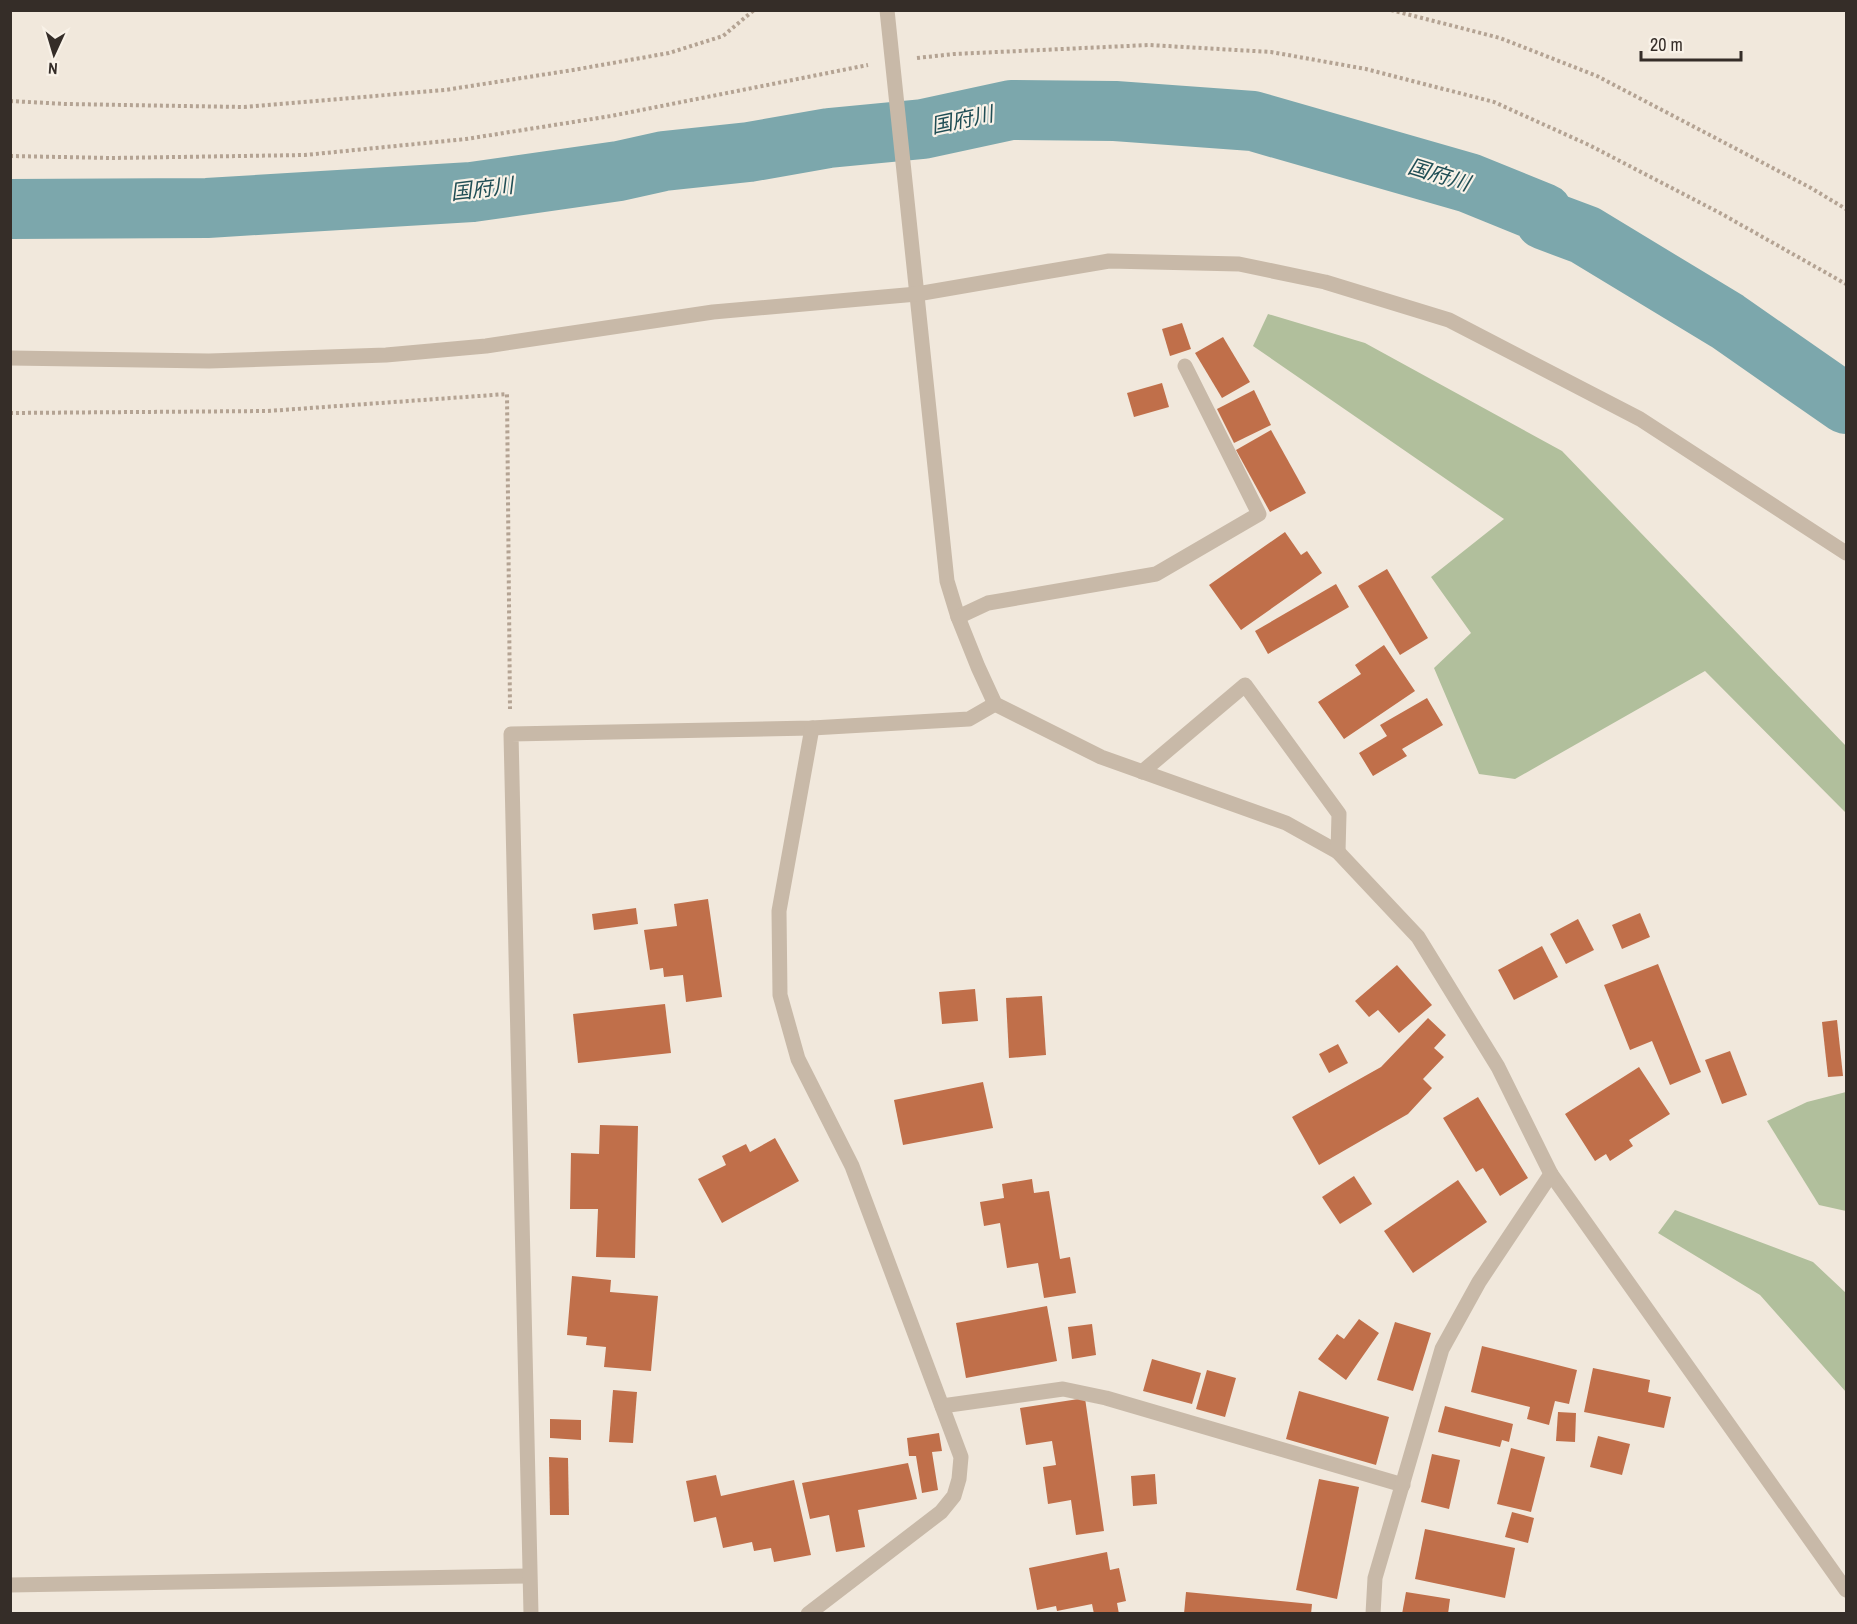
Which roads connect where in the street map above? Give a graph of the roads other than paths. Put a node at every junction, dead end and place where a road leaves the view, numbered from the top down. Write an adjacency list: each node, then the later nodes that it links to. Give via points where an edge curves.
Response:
1 (887, 10): 2 (street)
2 (917, 294): 3 (street, via 713,312 486,346 387,356 209,361); 5 (street, via 1109,261 1239,264 1325,282 1449,321 1640,419); 6 (street, via 947,581)
3 (10, 358)
4 (1185, 366): 6 (street, via 1259,514 1156,574 988,603)
5 (1846, 553)
6 (958, 617): 7 (street)
7 (995, 704): 8 (street, via 969,719); 9 (street, via 1101,757)
8 (812, 728): 12 (street, via 779,910 780,995 798,1059 852,1166); 14 (street, via 511,734)
9 (1142, 772): 10 (street, via 1286,823); 10 (street, via 1245,686 1339,814)
10 (1338, 852): 11 (street, via 1418,937 1498,1067)
11 (1551, 1174): 13 (street, via 1479,1282 1442,1349); 16 (street)
12 (942, 1406): 13 (street, via 1063,1389 1106,1398); 18 (street, via 961,1457 954,1496 941,1512)
13 (1403, 1485): 19 (street, via 1375,1578)
14 (529, 1576): 15 (street); 17 (street)
15 (10, 1585)
16 (1846, 1590)
17 (531, 1614)
18 (808, 1614)
19 (1373, 1614)

